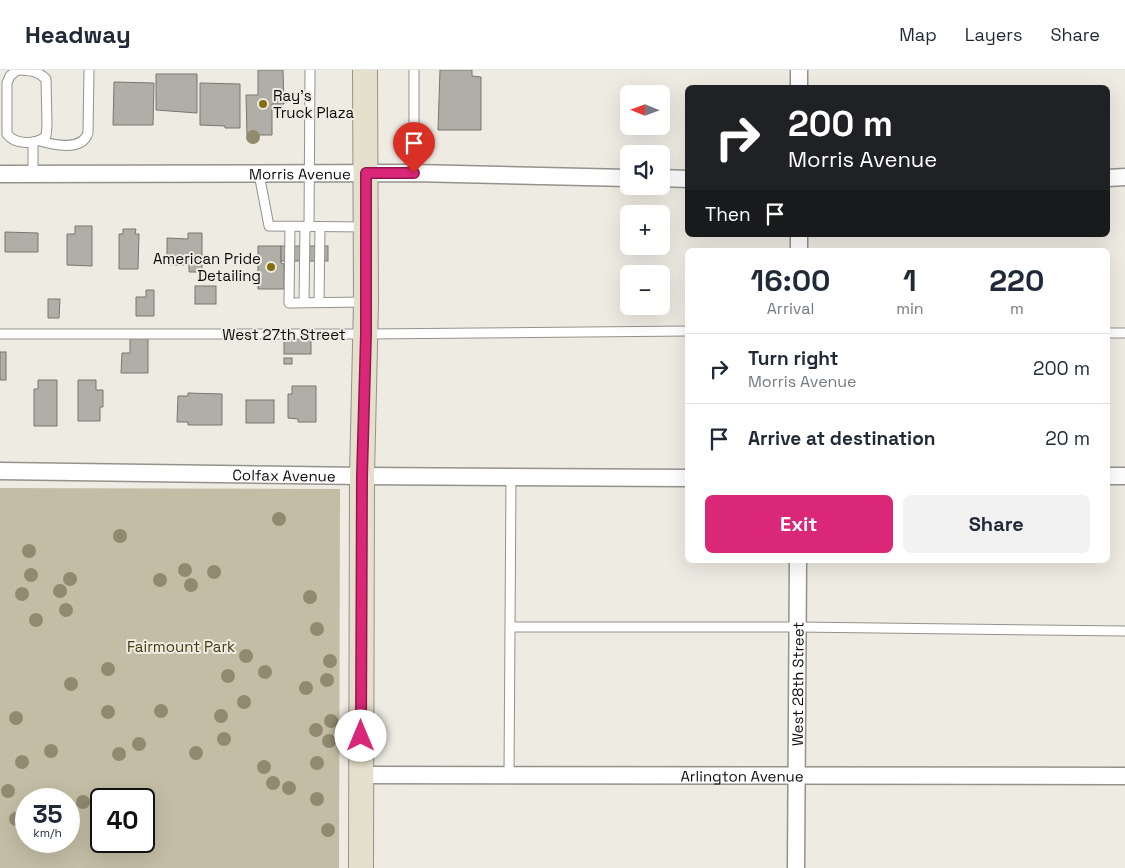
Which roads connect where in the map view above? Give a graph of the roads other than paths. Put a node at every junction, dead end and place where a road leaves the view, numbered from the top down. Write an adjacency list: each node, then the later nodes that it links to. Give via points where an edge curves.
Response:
1 (89, 70): 7 (lane, via 86,138 81,143 67,146)
2 (310, 70): 8 (lane)
3 (365, 70): 9 (street)
4 (414, 70): 10 (lane)
5 (799, 70): 6 (street)
6 (799, 85)
7 (36, 141): 7 (lane, via 46,136 46,79 34,71 17,70 8,83 8,134 17,142); 12 (lane)
8 (309, 173): 9 (street, Morris Avenue); 13 (street, Morris Avenue); 20 (lane)
9 (366, 173): 10 (street, Morris Avenue); 22 (street)
10 (414, 173): 15 (street, Morris Avenue)
11 (0, 174): 12 (street, Morris Avenue)
12 (33, 174): 13 (street, Morris Avenue)
13 (259, 174): 19 (lane, via 269,226)
14 (1125, 177): 17 (street)
15 (620, 178)
16 (670, 178): 18 (street)
17 (1110, 178)
18 (685, 179)
19 (290, 227): 20 (lane); 23 (lane, via 289,303)
20 (307, 227): 21 (lane); 23 (lane)
21 (320, 227): 22 (lane); 24 (lane)
22 (366, 228): 25 (street)
23 (304, 302): 24 (lane)
24 (320, 302): 25 (lane)
25 (366, 302): 30 (street)
26 (685, 331): 30 (lane, West 27th Street)
27 (1110, 333): 28 (lane)
28 (1125, 333)
29 (0, 334): 30 (lane, West 27th Street)
30 (366, 334): 32 (street)
31 (0, 471): 32 (street, Colfax Avenue)
32 (362, 476): 33 (street, Colfax Avenue); 42 (street)
33 (511, 476): 36 (street, Colfax Avenue); 38 (lane)
34 (1110, 476): 35 (street)
35 (1125, 476)
36 (685, 478)
37 (798, 563): 39 (street, West 28th Street)
38 (511, 627): 39 (lane); 41 (lane)
39 (797, 627): 40 (lane); 44 (street, West 28th Street)
40 (1125, 631)
41 (509, 774): 42 (street, Arlington Avenue); 44 (street, Arlington Avenue)
42 (360, 775): 45 (street)
43 (1125, 776): 44 (street, Arlington Avenue)
44 (797, 777): 46 (street, West 28th Street)
45 (361, 868)
46 (796, 868)

